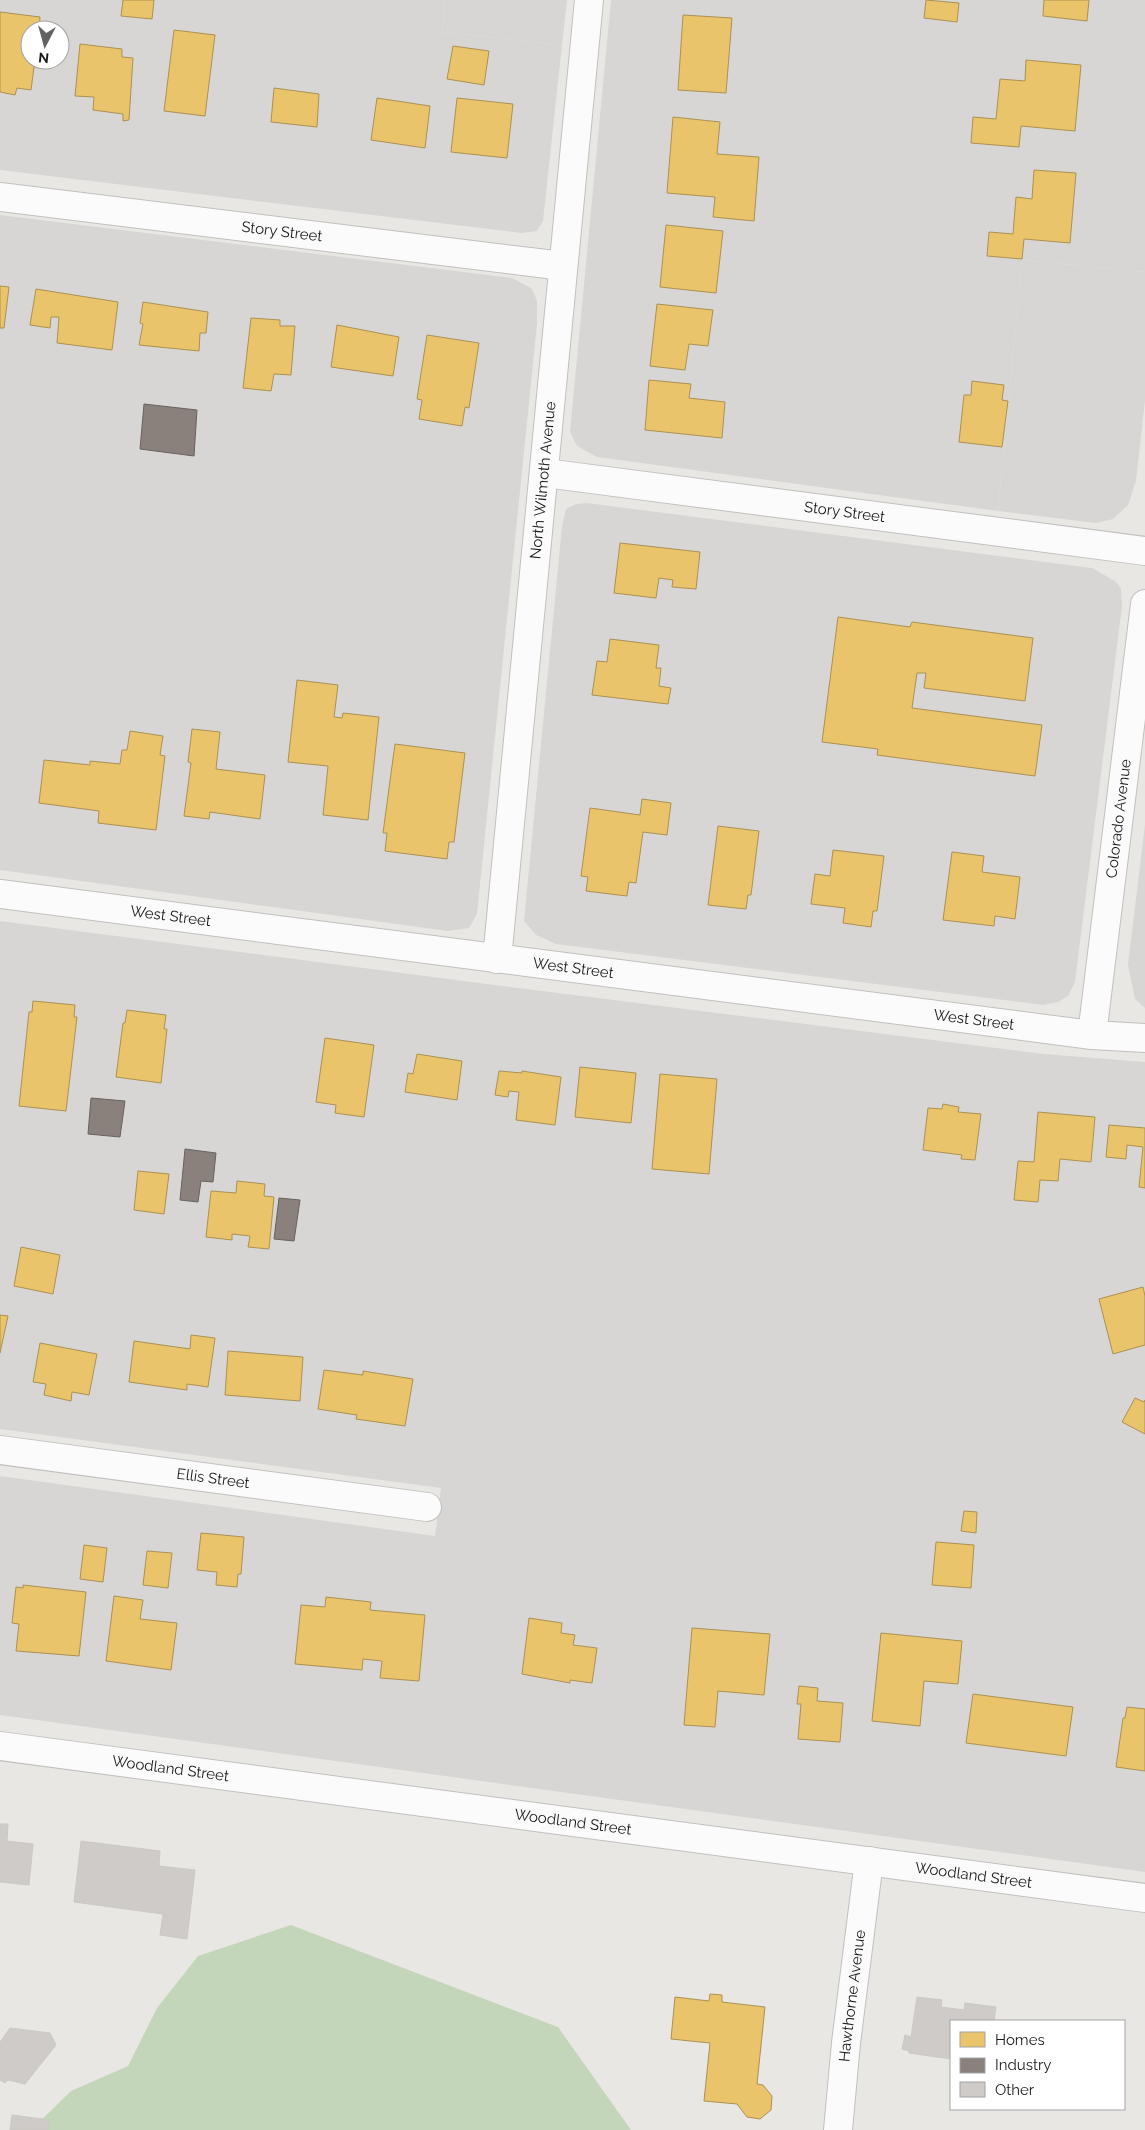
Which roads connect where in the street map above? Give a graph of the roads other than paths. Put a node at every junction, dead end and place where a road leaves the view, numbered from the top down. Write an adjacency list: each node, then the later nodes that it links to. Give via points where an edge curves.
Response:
1 (589, 0): 3 (street, North Wilmoth Avenue)
2 (0, 197): 3 (street, Story Street)
3 (563, 266): 4 (street, North Wilmoth Avenue)
4 (545, 473): 5 (street, Story Street); 8 (street, North Wilmoth Avenue)
5 (1145, 551)
6 (1145, 604): 9 (street, Colorado Avenue)
7 (0, 894): 8 (street, West Street)
8 (497, 959): 9 (street, West Street)
9 (1092, 1035): 10 (street, West Street)
10 (1145, 1038)
11 (0, 1450): 12 (street, Ellis Street)
12 (427, 1507)
13 (0, 1746): 14 (street, Woodland Street)
14 (869, 1861): 15 (street, Woodland Street); 16 (street, Hawthorne Avenue)
15 (1145, 1898)
16 (838, 2130)

